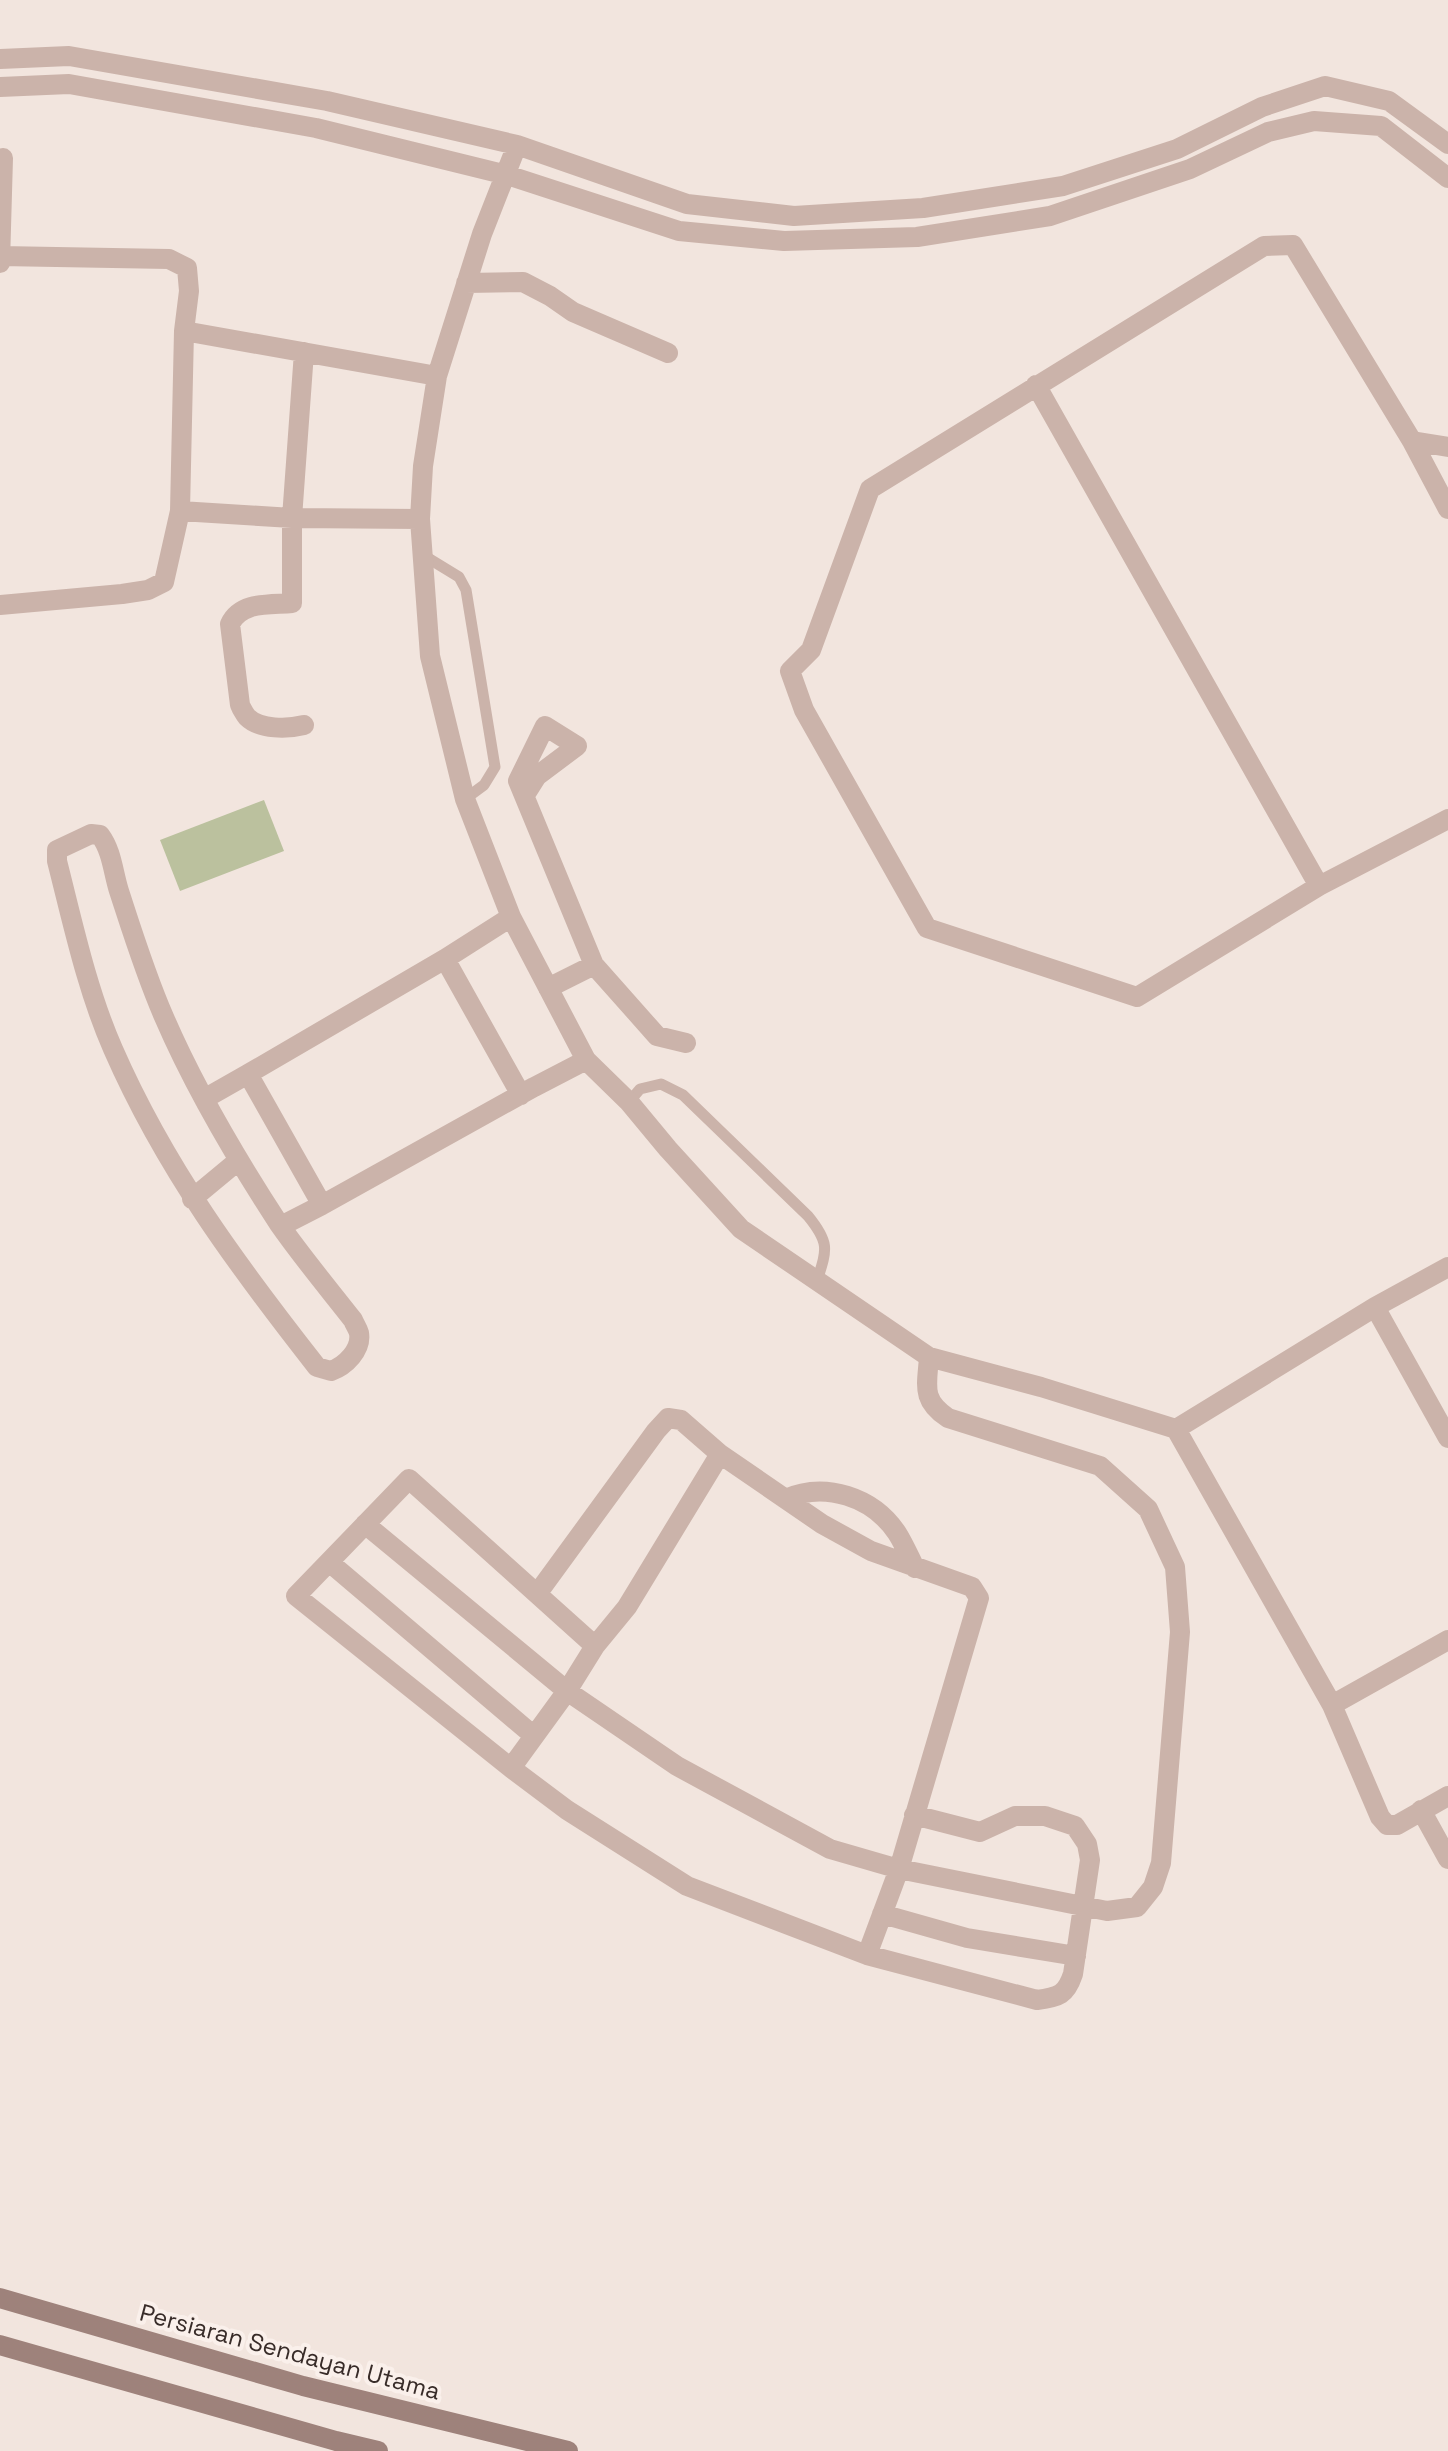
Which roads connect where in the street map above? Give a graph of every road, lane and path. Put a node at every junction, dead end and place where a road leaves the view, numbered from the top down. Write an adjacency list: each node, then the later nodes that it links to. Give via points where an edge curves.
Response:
1 (0, 59): 4 (street, via 69,56 327,101)
2 (0, 87): 6 (street, via 69,84 316,128)
3 (1448, 144): 4 (street, via 1389,101 1325,86 1262,107 1177,149 1063,186 923,208 794,216 687,204)
4 (517, 145): 6 (street)
5 (3, 158): 8 (street)
6 (507, 175): 7 (street, via 679,231 784,241 917,237 1050,216 1190,169 1268,132 1314,121 1381,126); 10 (street)
7 (1448, 178)
8 (0, 256): 9 (street); 11 (street, via 169,259 187,268)
9 (0, 263)
10 (466, 283): 13 (street, via 523,282 573,312); 14 (street)
11 (184, 331): 12 (street); 19 (street)
12 (304, 352): 14 (street); 20 (street)
13 (668, 353)
14 (437, 376): 21 (street)
15 (1036, 385): 16 (street, via 1264,246 1293,245); 28 (street); 28 (street, via 870,489 811,650 790,671 804,710 927,928 1137,997)
16 (1412, 441): 17 (street); 18 (street)
17 (1448, 447)
18 (1448, 509)
19 (180, 511): 20 (street); 23 (street, via 164,582 122,594)
20 (292, 518): 21 (street); 24 (street, via 292,603 246,607 230,624 240,705 247,717 287,729)
21 (420, 519): 22 (street)
22 (422, 555): 26 (street, via 430,656); 26 (lane, via 459,577 466,590 495,767 484,785)
23 (0, 605)
24 (304, 725)
25 (525, 795): 25 (street, via 518,781 545,726 577,746 537,776); 31 (street)
26 (465, 799): 29 (street)
27 (1448, 819): 28 (street)
28 (1319, 886)
29 (511, 917): 30 (street); 32 (street)
30 (445, 959): 35 (street); 36 (street)
31 (594, 965): 32 (street); 33 (street, via 657,1036)
32 (548, 988): 34 (street)
33 (686, 1043)
34 (586, 1060): 36 (street); 38 (street)
35 (248, 1074): 37 (street); 41 (street)
36 (521, 1095): 41 (street)
37 (204, 1099): 39 (street); 40 (street, via 141,959 108,845 100,835 91,834 66,844 57,850 57,861 112,1048)
38 (629, 1102): 44 (street, via 741,1229); 44 (lane, via 640,1089 661,1084 683,1095 823,1234 825,1254)
39 (239, 1160): 40 (street); 42 (street)
40 (192, 1199): 42 (street, via 317,1367 331,1371 357,1349 359,1335)
41 (322, 1205): 42 (street)
42 (281, 1226)
43 (1448, 1267): 45 (street)
44 (817, 1281): 46 (street)
45 (1375, 1307): 47 (street); 48 (street)
46 (929, 1357): 47 (street); 66 (street, via 926,1393 935,1409 948,1418 1100,1466 1148,1509 1175,1567 1180,1632 1161,1863 1153,1887 1137,1907)
47 (1176, 1429): 58 (street)
48 (1448, 1438)
49 (720, 1454): 50 (street); 54 (street, via 681,1420 668,1418); 56 (street, via 627,1607)
50 (785, 1499): 53 (street, via 871,1551); 53 (street, via 813,1491 843,1493 879,1512 898,1533)
51 (365, 1524): 52 (street); 54 (street, via 409,1479); 57 (street)
52 (329, 1562): 59 (street); 60 (street, via 296,1596)
53 (915, 1568): 63 (street, via 972,1587 979,1598)
54 (537, 1594): 56 (street)
55 (1448, 1640): 58 (street)
56 (595, 1646): 57 (street)
57 (567, 1691): 59 (street); 65 (street, via 677,1766 830,1849)
58 (1332, 1705): 62 (street, via 1380,1817 1387,1825 1397,1825)
59 (534, 1736): 60 (street)
60 (511, 1768): 68 (street, via 687,1886)
61 (1448, 1796): 62 (street)
62 (1421, 1810): 64 (street)
63 (914, 1815): 65 (street); 66 (street, via 980,1832 1015,1816 1045,1816 1075,1826 1090,1860)
64 (1448, 1859)
65 (899, 1869): 66 (street); 67 (street)
66 (1084, 1907): 69 (street)
67 (882, 1914): 68 (street); 69 (street, via 967,1938)
68 (867, 1955): 69 (street, via 1037,2000 1068,1989)
69 (1076, 1956)
70 (0, 2298): 73 (main road, Persiaran Sendayan Utama, via 303,2386)
71 (0, 2345): 72 (main road)
72 (378, 2451)
73 (568, 2451)

